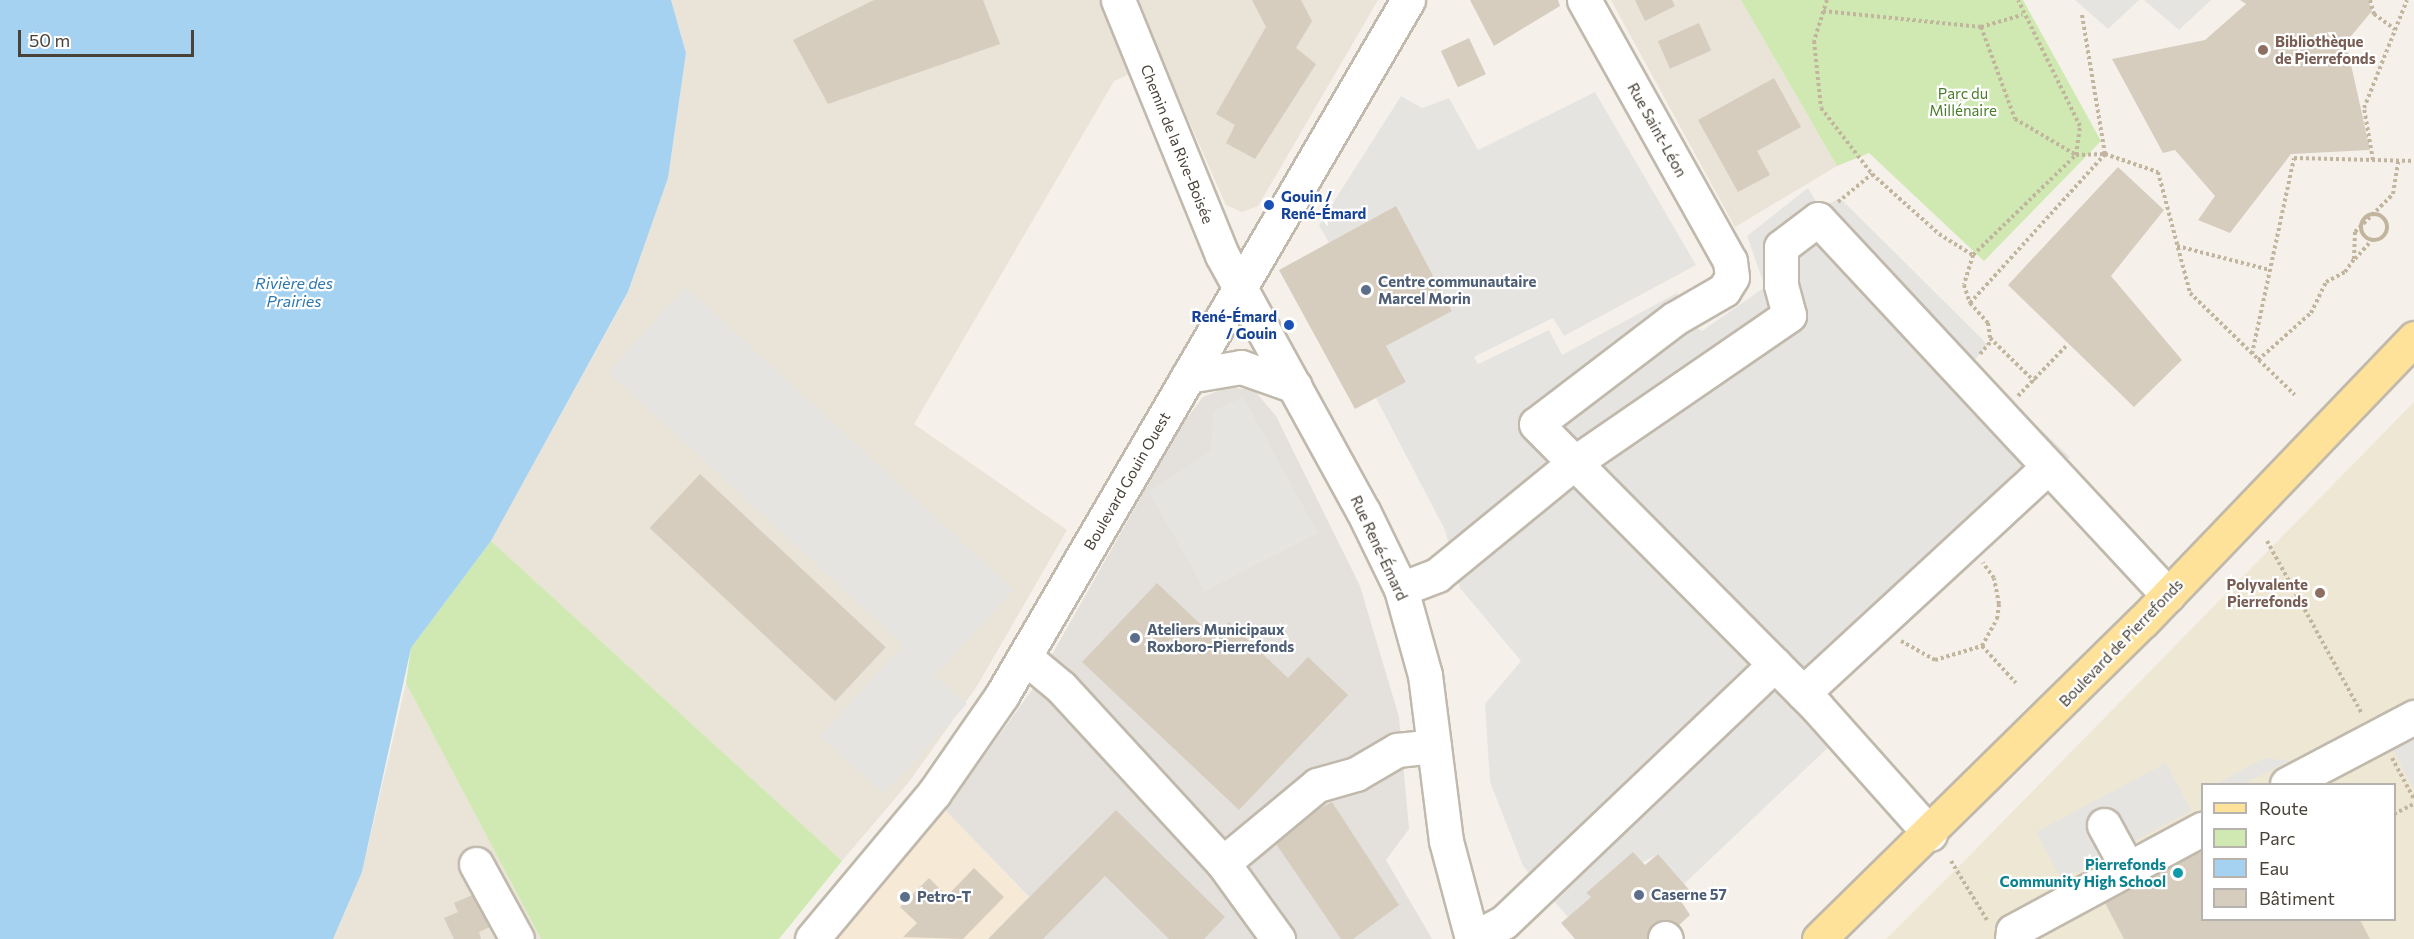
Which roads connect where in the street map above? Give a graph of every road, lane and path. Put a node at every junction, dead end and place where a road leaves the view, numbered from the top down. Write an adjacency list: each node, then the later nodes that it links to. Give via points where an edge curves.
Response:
1 (1118, 0): 26 (street, Chemin de la Rive-Boisée, via 1199,204)
2 (1408, 0): 26 (street, Boulevard Gouin Ouest)
3 (1584, 0): 37 (street, Rue Saint-Léon, via 1730,261 1732,277 1724,290 1674,319 1536,424)
4 (1827, 0): 8 (path)
5 (2018, 0): 9 (path)
6 (2370, 0): 12 (path, via 2374,14)
7 (2407, 0): 12 (path)
8 (1823, 11): 11 (path); 18 (path, via 1814,41 1821,108)
9 (2022, 15): 11 (path); 14 (path, via 2080,126)
10 (2082, 15): 13 (path)
11 (1981, 27): 14 (path, via 2015,119)
12 (2395, 29): 15 (path, via 2364,108)
13 (2105, 154): 14 (path); 22 (path, via 2158,172); 27 (path)
14 (2076, 155): 23 (path)
15 (2373, 160): 16 (path); 25 (path, via 2294,158)
16 (2398, 161): 17 (path); 20 (path, via 2393,194)
17 (2414, 161)
18 (1872, 174): 19 (path); 23 (path, via 1940,234)
19 (1845, 196)
20 (2363, 221): 21 (path, via 2363,233); 21 (path, via 2373,214 2385,220 2386,232); 24 (path, via 2355,232)
21 (2372, 240): 24 (path)
22 (2176, 245): 25 (path); 30 (path, via 2190,293)
23 (1973, 255): 27 (path, via 1964,285)
24 (2354, 259): 31 (path, via 2345,272 2326,282 2311,313)
25 (2270, 270): 30 (path)
26 (1239, 287): 32 (street, Boulevard Gouin Ouest); 34 (street, Rue René-Émard)
27 (1970, 303): 33 (path, via 1988,323 1990,338)
28 (2414, 338): 42 (main road, Boulevard de Pierrefonds)
29 (2067, 345): 33 (path)
30 (2252, 354): 31 (path)
31 (2258, 360): 35 (path)
32 (1188, 376): 34 (street, via 1241,367); 45 (street, Boulevard Gouin Ouest)
33 (2034, 381): 36 (path)
34 (1294, 386): 41 (street, Rue René-Émard)
35 (2295, 395)
36 (2014, 400)
37 (1574, 463): 38 (street, via 1789,315 1781,285 1781,247 1818,219); 41 (street, via 1437,575); 46 (street)
38 (2047, 468): 42 (street); 48 (street)
39 (2268, 541): 50 (path)
40 (1981, 560): 44 (path, via 1994,578 1999,604 1997,619)
41 (1401, 589): 51 (street, Rue René-Émard, via 1425,675)
42 (2168, 595): 58 (main road, Boulevard de Pierrefonds)
43 (1905, 646): 44 (path, via 1935,660)
44 (1982, 646): 47 (path)
45 (1026, 658): 60 (street, via 1061,687); 65 (street, Boulevard Gouin Ouest, via 934,793)
46 (1775, 664): 48 (street); 67 (street, via 1504,922)
47 (2016, 683)
48 (1803, 693): 58 (street)
49 (2414, 717): 53 (street)
50 (2367, 724)
51 (1434, 746): 60 (street, via 1397,750 1356,774 1317,785); 67 (street, Rue René-Émard, via 1452,875)
52 (2390, 754): 54 (path)
53 (2289, 783)
54 (2414, 801): 55 (path)
55 (2396, 813)
56 (2104, 825): 62 (street)
57 (2201, 830): 62 (street)
58 (1930, 834): 68 (main road, Boulevard de Pierrefonds)
59 (1951, 861): 63 (path)
60 (1223, 862): 66 (street)
61 (476, 864): 64 (street)
62 (2128, 869): 63 (street, via 2013,931)
63 (2001, 932)
64 (517, 939)
65 (812, 939)
66 (1278, 939)
67 (1472, 939)
68 (1819, 939)

